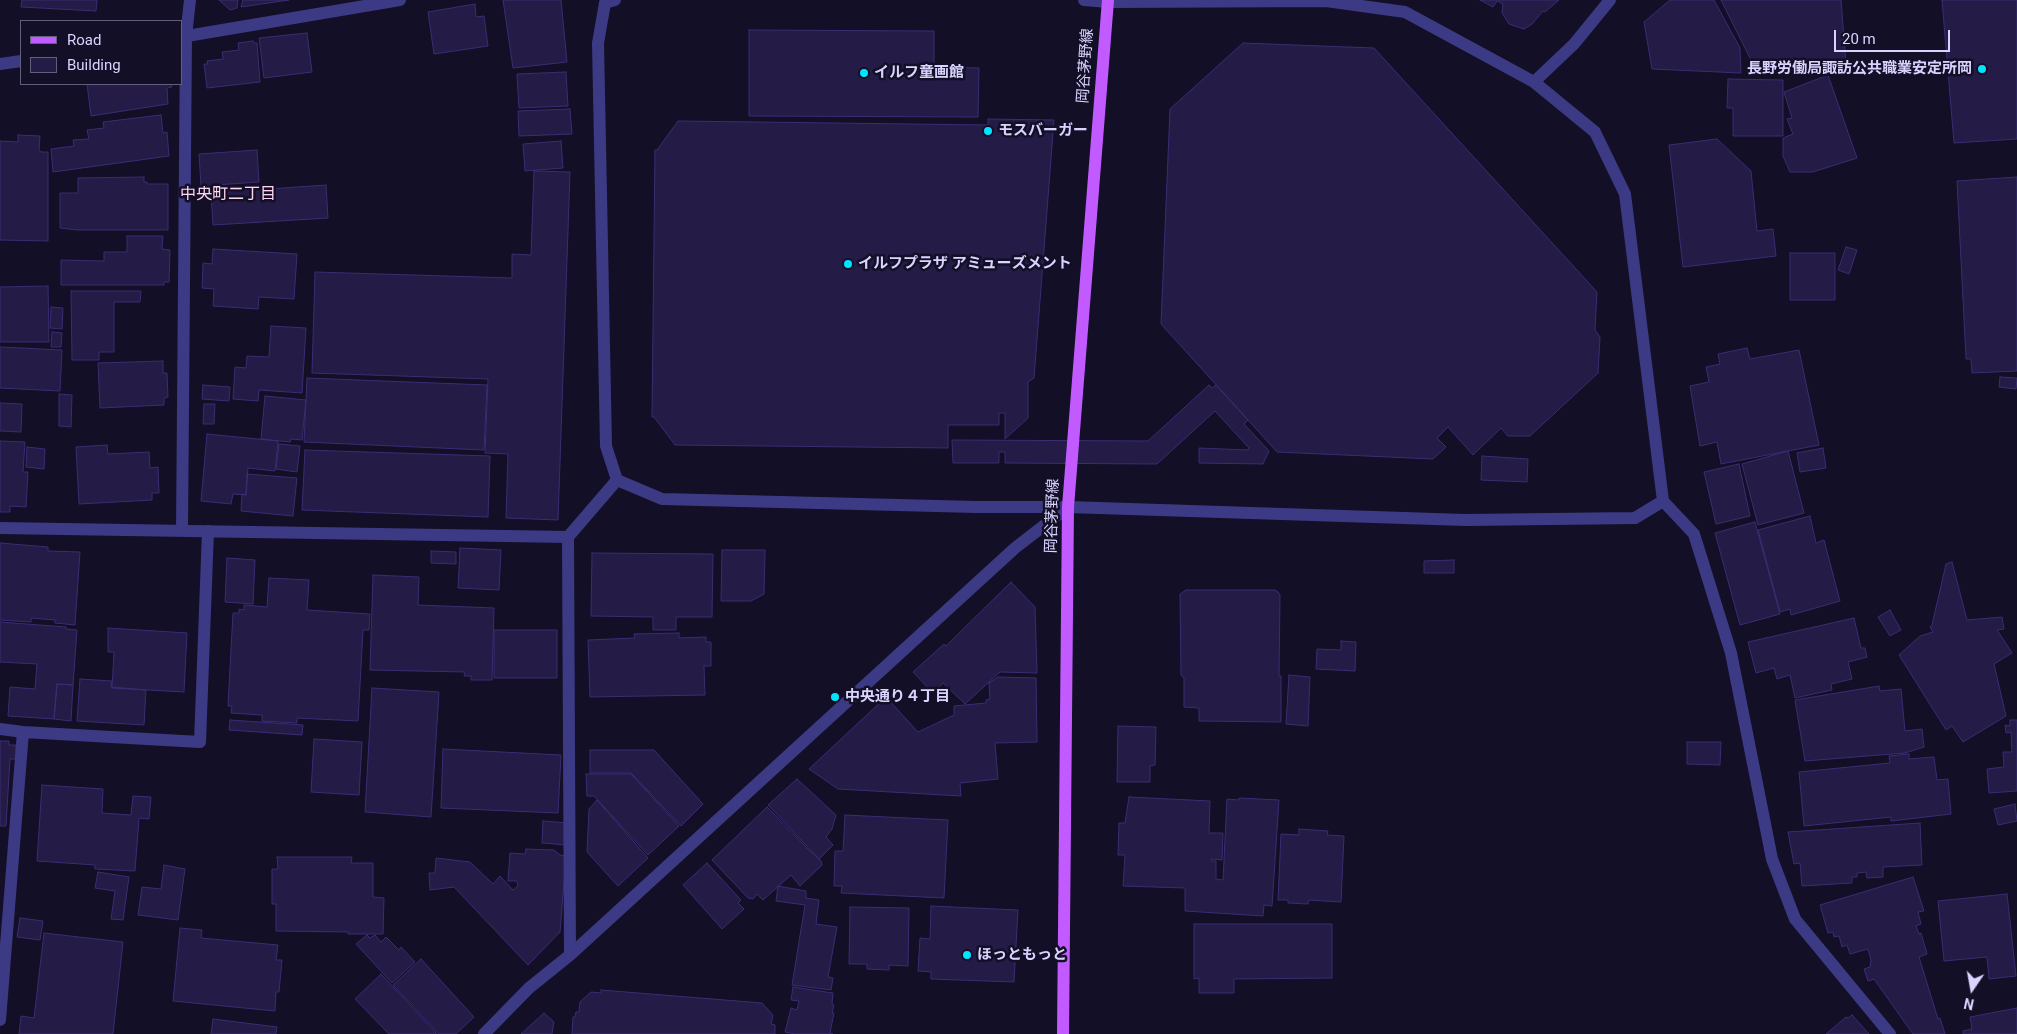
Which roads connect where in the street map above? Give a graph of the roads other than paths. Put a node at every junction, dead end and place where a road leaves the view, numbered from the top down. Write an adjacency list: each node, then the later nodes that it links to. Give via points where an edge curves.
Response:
1 (190, 0): 8 (street)
2 (400, 0): 8 (street)
3 (1084, 0): 6 (street)
4 (1610, 0): 11 (street, via 1574,44)
5 (607, 1): 12 (street, via 598,43 606,446)
6 (1108, 1): 7 (street); 14 (main road, 岡谷茅野線)
7 (1326, 1): 11 (street, via 1405,12)
8 (184, 37): 16 (street)
9 (20, 61): 10 (street)
10 (0, 64)
11 (1534, 82): 13 (street, via 1595,132 1625,194)
12 (617, 480): 14 (street, via 662,499); 18 (street)
13 (1663, 502): 14 (street, via 1635,518 1465,520); 25 (street, via 1694,534 1731,653 1772,859 1796,919)
14 (1068, 507): 21 (street, via 1008,555); 24 (main road, 岡谷茅野線)
15 (0, 528): 16 (street)
16 (182, 531): 17 (street)
17 (208, 531): 18 (street); 20 (street, via 200,742)
18 (568, 537): 21 (street)
19 (0, 728): 20 (street)
20 (22, 732): 22 (street)
21 (570, 955): 23 (street, via 529,988)
22 (0, 1020)
23 (484, 1034)
24 (1063, 1034)
25 (1890, 1034)

